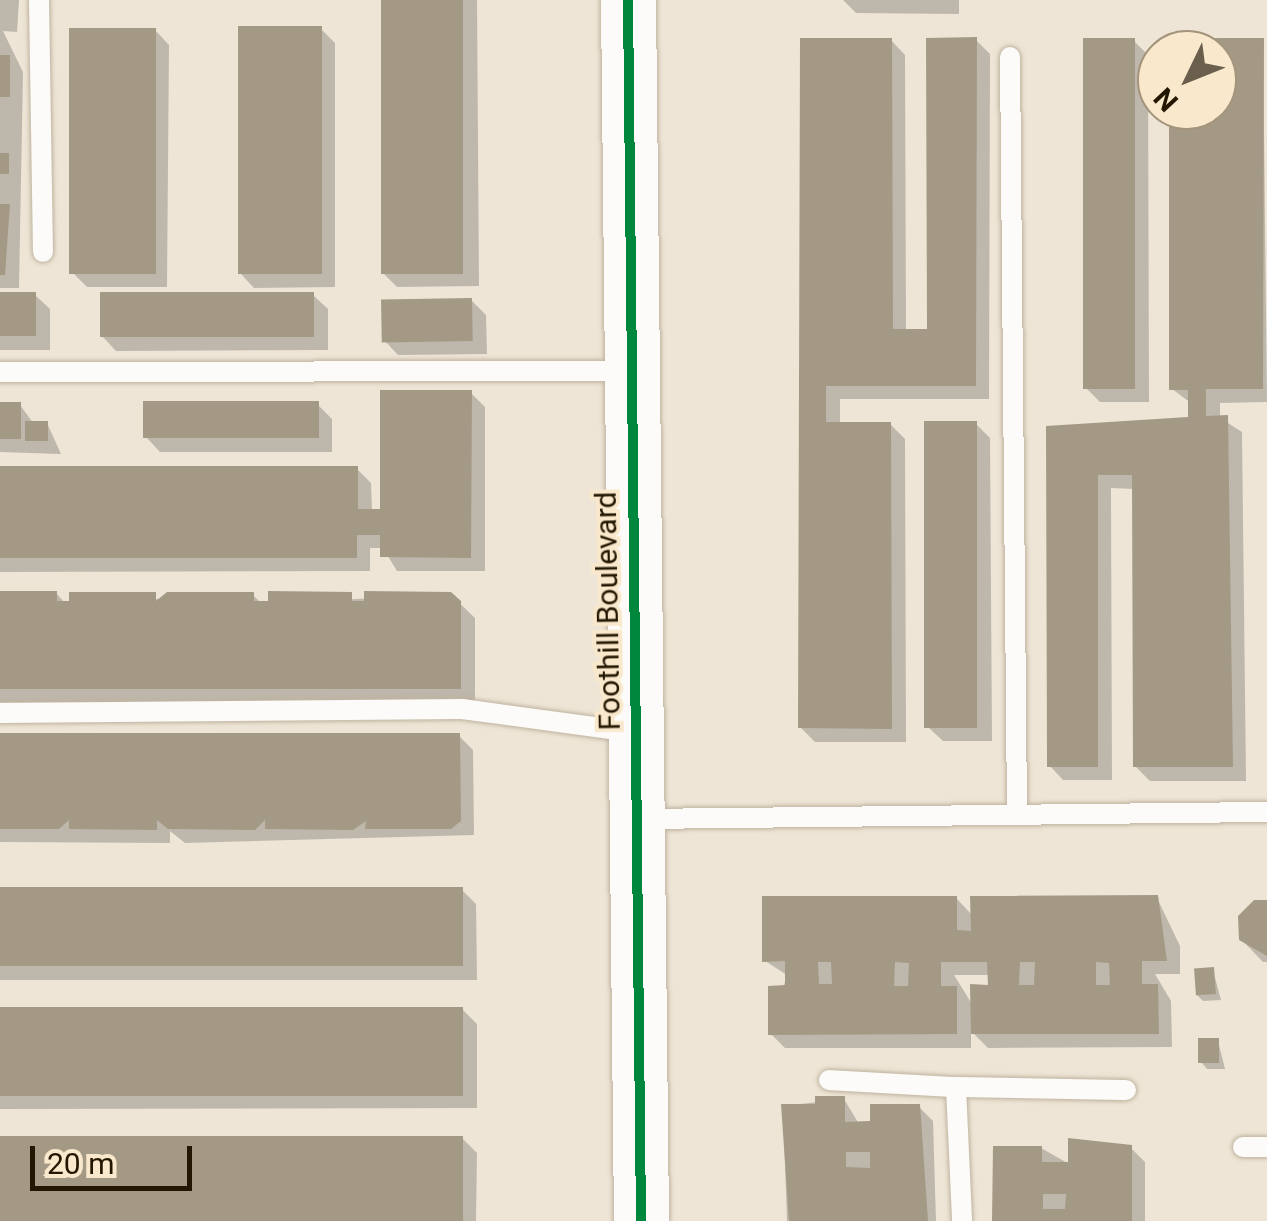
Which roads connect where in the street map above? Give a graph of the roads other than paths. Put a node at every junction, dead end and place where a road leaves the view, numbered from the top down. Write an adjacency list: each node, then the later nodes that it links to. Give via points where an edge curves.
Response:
1 (39, 0): 4 (lane)
2 (628, 0): 5 (main road, Foothill Boulevard)
3 (1010, 57): 10 (lane)
4 (43, 252)
5 (631, 371): 6 (lane); 8 (main road, Foothill Boulevard)
6 (0, 372)
7 (0, 713): 8 (lane, via 462,709)
8 (634, 732): 11 (main road, Foothill Boulevard)
9 (1267, 812): 10 (lane)
10 (1017, 815): 11 (lane)
11 (635, 819): 17 (main road, Foothill Boulevard)
12 (830, 1080): 13 (lane)
13 (956, 1086): 14 (lane); 18 (lane)
14 (1126, 1090)
15 (1243, 1146): 16 (lane)
16 (1267, 1148)
17 (640, 1221)
18 (962, 1221)

